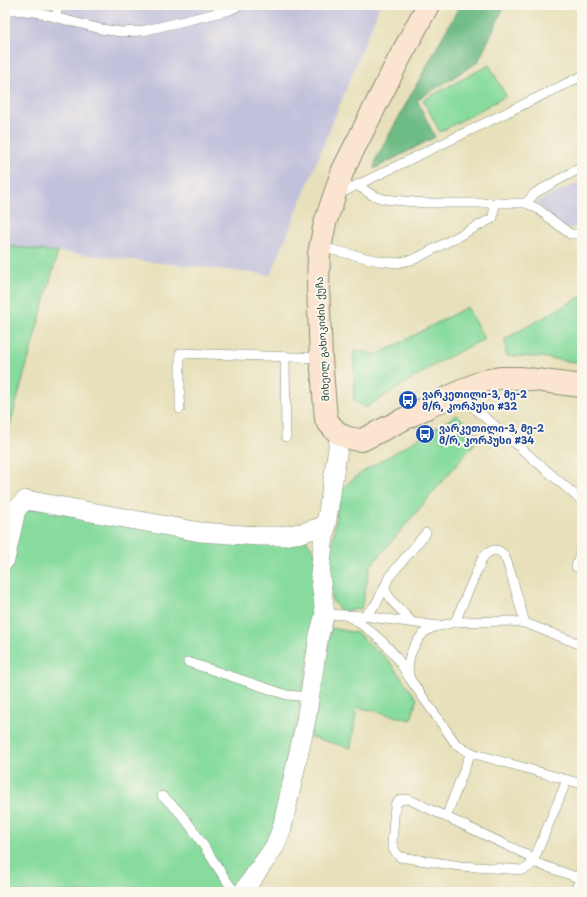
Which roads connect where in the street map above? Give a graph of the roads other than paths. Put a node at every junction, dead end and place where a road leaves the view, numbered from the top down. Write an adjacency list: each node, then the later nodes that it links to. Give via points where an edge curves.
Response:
1 (58, 5): 5 (lane)
2 (240, 5): 5 (lane, via 230,10 142,32 101,29)
3 (428, 5): 9 (street, მიხეილ გახოკიძის ქუჩა, via 342,170)
4 (5, 9): 5 (lane, via 35,12)
5 (56, 18)
6 (582, 76): 8 (lane)
7 (582, 167): 11 (lane, via 535,194)
8 (357, 185): 9 (lane); 10 (lane, via 384,199 425,203)
9 (334, 196): 13 (street, მიხეილ გახოკიძის ქუჩა)
10 (495, 203): 11 (lane); 13 (lane, via 493,218 415,259 397,263 379,261)
11 (526, 203): 12 (lane, via 538,209 570,234)
12 (582, 233)
13 (320, 247): 15 (street, მიხეილ გახოკიძის ქუჩა, via 318,286)
14 (285, 356): 15 (lane); 18 (lane, via 180,353); 20 (lane)
15 (321, 358): 19 (street, მიხეილ გახოკიძის ქუჩა, via 326,419)
16 (582, 386): 17 (street, via 500,378 483,381)
17 (457, 393): 19 (street, via 362,440); 21 (lane)
18 (180, 409)
19 (340, 435): 23 (street)
20 (286, 437)
21 (582, 501)
22 (10, 509): 23 (street, via 19,507 26,500 200,532 258,536 282,536); 26 (street)
23 (325, 526): 29 (street, via 320,574)
24 (426, 534): 28 (lane, via 389,577)
25 (582, 546): 27 (lane)
26 (5, 560)
27 (576, 567)
28 (385, 586): 31 (lane, via 377,602); 32 (lane, via 393,602)
29 (325, 614): 30 (lane); 39 (street, via 319,635)
30 (344, 615): 31 (lane); 38 (lane, via 356,620 384,644 396,656)
31 (364, 616): 32 (lane)
32 (412, 622): 35 (lane)
33 (455, 622): 34 (lane); 34 (lane, via 482,559 492,550 503,554 508,565); 35 (lane)
34 (525, 623): 36 (lane)
35 (438, 626): 38 (lane, via 425,631 411,651 408,664)
36 (582, 645)
37 (188, 662): 39 (lane, via 287,695)
38 (410, 679): 40 (lane, via 456,744)
39 (310, 697): 48 (street, via 282,828 275,846)
40 (471, 752): 41 (lane); 44 (lane)
41 (567, 780): 42 (lane); 45 (lane)
42 (582, 784)
43 (162, 796): 47 (lane, via 180,812 224,879)
44 (446, 817): 45 (lane, via 527,855); 45 (lane, via 408,799 400,800 395,806 392,844 394,850 400,857 460,866 523,870)
45 (533, 862): 46 (lane)
46 (581, 878): 49 (lane)
47 (236, 892)
48 (243, 892)
49 (574, 892)

